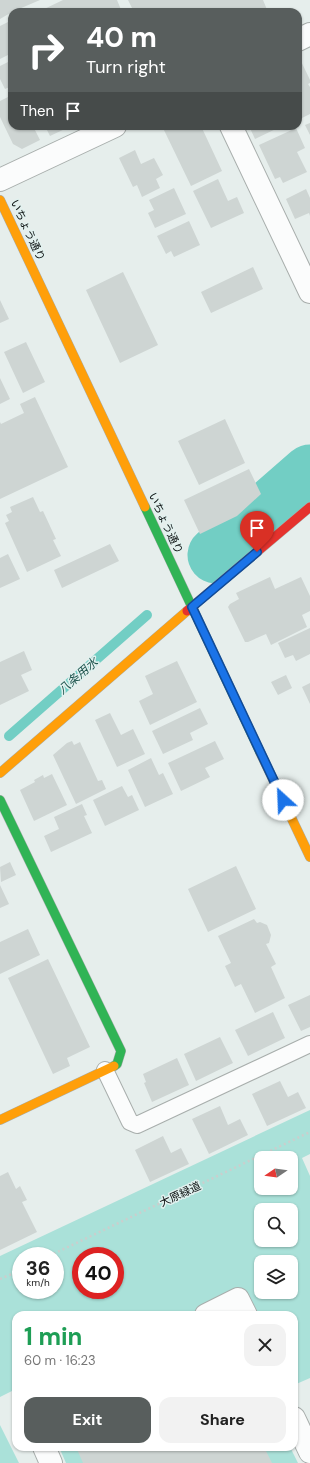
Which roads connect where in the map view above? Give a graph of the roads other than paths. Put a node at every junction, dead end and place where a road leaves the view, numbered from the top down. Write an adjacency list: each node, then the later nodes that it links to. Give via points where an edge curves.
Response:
1 (106, 130): 3 (street)
2 (233, 130): 5 (street)
3 (0, 180)
4 (0, 200): 7 (street, いちょう通り)
5 (310, 292)
6 (310, 507): 7 (street)
7 (192, 607): 8 (street); 10 (street, いちょう通り)
8 (0, 773)
9 (0, 800): 12 (street, via 121,1051 117,1064)
10 (310, 857)
11 (310, 1044): 12 (lane, via 137,1125 130,1122)
12 (105, 1070): 13 (street)
13 (0, 1120)
14 (214, 1311): 15 (street, via 238,1299)
15 (244, 1311)
16 (298, 1426): 18 (street)
17 (46, 1451): 19 (street)
18 (310, 1452)
19 (51, 1463)

